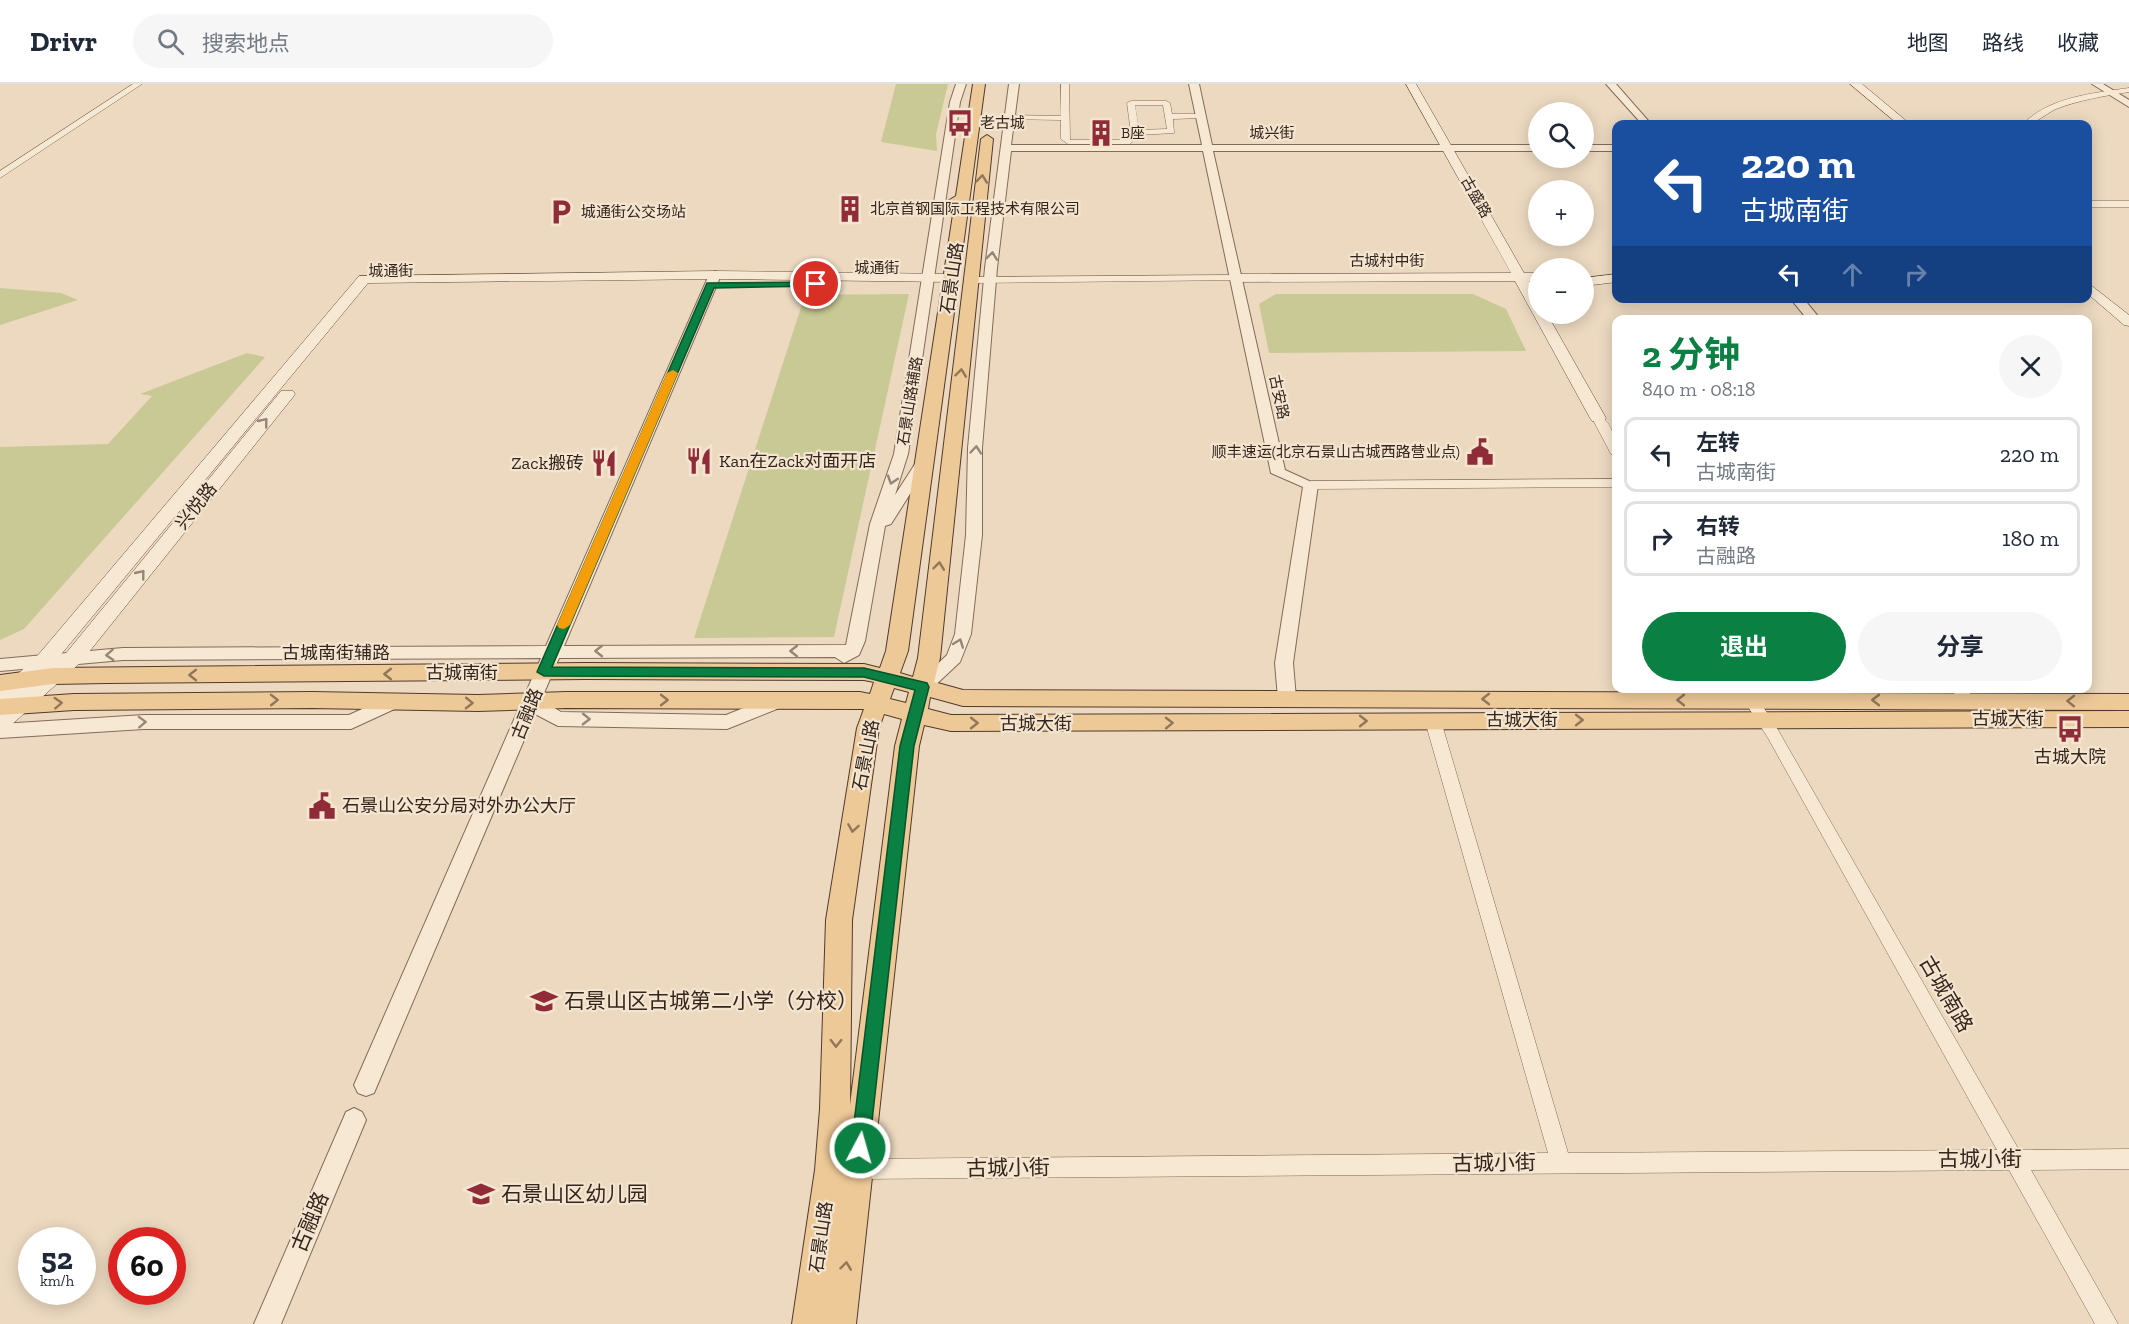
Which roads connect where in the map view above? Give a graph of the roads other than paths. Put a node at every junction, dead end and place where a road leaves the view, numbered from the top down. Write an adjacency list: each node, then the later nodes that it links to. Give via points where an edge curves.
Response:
1 (138, 84): 32 (street)
2 (961, 84): 36 (street, 石景山路辅路, via 950,129)
3 (979, 84): 33 (main road, 石景山路)
4 (995, 84): 31 (main road, 石景山路)
5 (1014, 84): 16 (street)
6 (1065, 84): 19 (street)
7 (1194, 84): 18 (street, 古安路)
8 (1411, 84): 27 (main road, 古盛路)
9 (1611, 84): 20 (street)
10 (1846, 84): 21 (main road)
11 (1855, 84): 22 (main road)
12 (2097, 84): 14 (street)
13 (2129, 90): 14 (street)
14 (2111, 93): 15 (street); 23 (street, via 2045,112)
15 (2129, 104)
16 (1009, 117): 19 (street); 25 (street); 31 (street)
17 (1168, 117): 18 (street); 24 (street, via 1171,131); 24 (street, via 1166,103 1131,103)
18 (1200, 117): 26 (street, 古安路)
19 (1065, 118): 24 (street, via 1068,142 1130,142)
20 (1643, 120)
21 (1888, 120)
22 (1899, 120)
23 (2033, 120)
24 (1135, 133)
25 (1005, 148): 26 (street, 城兴街); 39 (street, one-way to 25)
26 (1209, 148): 27 (street, 城兴街); 46 (street, 古安路)
27 (1448, 148): 28 (street, 城兴街); 48 (main road, 古盛路)
28 (1528, 148)
29 (1594, 148): 30 (street)
30 (1612, 148)
31 (985, 154): 42 (main road, 石景山路, one-way to 31)
32 (0, 175)
33 (963, 198): 36 (main road); 45 (main road, 石景山路)
34 (2092, 204): 35 (street)
35 (2129, 204)
36 (940, 210): 44 (street, 石景山路辅路)
37 (1612, 270): 38 (main road)
38 (1594, 272)
39 (992, 279): 42 (street); 46 (street); 71 (street, one-way to 39, via 954,657 963,634 974,535 975,448)
40 (1612, 279): 47 (main road)
41 (713, 280): 44 (main road, 城通街); 49 (main road, 城通街); 64 (street, 古融路)
42 (972, 280): 71 (main road, 石景山路, one-way to 42, via 929,658)
43 (2092, 280): 52 (main road)
44 (929, 281): 45 (main road, 城通街); 61 (street, 石景山路辅路, one-way to 61, via 901,454)
45 (952, 281): 58 (main road, 石景山路)
46 (1237, 281): 48 (main road, 古城村中街); 60 (street, 古安路, via 1278,473)
47 (1594, 281)
48 (1528, 283)
49 (370, 285): 63 (main road, 兴悦路, one-way to 49); 66 (main road, 兴悦路)
50 (2092, 290): 54 (main road)
51 (1800, 303): 53 (street)
52 (2129, 311)
53 (1811, 315)
54 (2129, 322)
55 (1547, 324): 56 (main road, 古盛路)
56 (1598, 418): 57 (street)
57 (1612, 445)
58 (922, 464): 61 (street, via 889,515); 68 (main road, 石景山路, via 897,651)
59 (1612, 483): 60 (street)
60 (1311, 485): 73 (street, via 1284,663)
61 (874, 548): 62 (street, 石景山路辅路)
62 (853, 651): 64 (street, 古城南街辅路, one-way to 64); 67 (street, via 841,660)
63 (74, 657): 64 (street, 古城南街辅路, one-way to 63, via 123,654); 66 (main road, 兴悦路)
64 (548, 662): 66 (main road, 古城南街, one-way to 66); 67 (main road, 古城南街); 76 (street, 古融路)
65 (0, 664): 66 (street)
66 (50, 668): 69 (main road, 古城南街); 78 (main road, 兴悦路)
67 (792, 672): 68 (main road, 古城南街, via 864,672)
68 (887, 678): 71 (main road, 古城南街); 79 (main road, 石景山路)
69 (25, 680): 70 (main road, 古城南街); 78 (main road, 兴悦路)
70 (0, 683)
71 (922, 687): 73 (main road, 古城大街, via 963,698); 80 (main road, 石景山路)
72 (1962, 694): 75 (main road, 古城大街, one-way to 72); 77 (main road, 古城大街, one-way to 77)
73 (1287, 698): 77 (main road, 古城大街, one-way to 73)
74 (395, 701): 76 (main road, 古城南街, one-way to 76); 78 (main road, 古城南街, one-way to 74); 84 (street, one-way to 74, via 144,722 351,722)
75 (2129, 702)
76 (532, 703): 79 (main road, 古城南街, one-way to 79, via 860,700); 85 (street, 古融路)
77 (1751, 703): 81 (main road, 古城大街); 82 (main road, 古城大街, one-way to 77); 87 (street, 古城南路, via 1773,734)
78 (7, 705): 83 (main road, 兴悦路)
79 (877, 705): 80 (main road, 古城大街); 92 (main road, 石景山路, one-way to 92, via 868,728 839,920 835,1109)
80 (916, 715): 82 (main road, 古城大街, one-way to 82, via 951,723); 90 (main road, 石景山路, via 907,746)
81 (2129, 719)
82 (1433, 721): 89 (street)
83 (0, 722)
84 (0, 731)
85 (366, 1086)
86 (354, 1120): 91 (street, 古融路)
87 (2014, 1158): 88 (street, 古城小街); 89 (street, 古城小街); 94 (street, 古城南路)
88 (2129, 1158)
89 (1561, 1163): 90 (street, 古城小街)
90 (858, 1170): 93 (main road, 石景山路, one-way to 90)
91 (267, 1324)
92 (809, 1324)
93 (839, 1324)
94 (2107, 1324)

